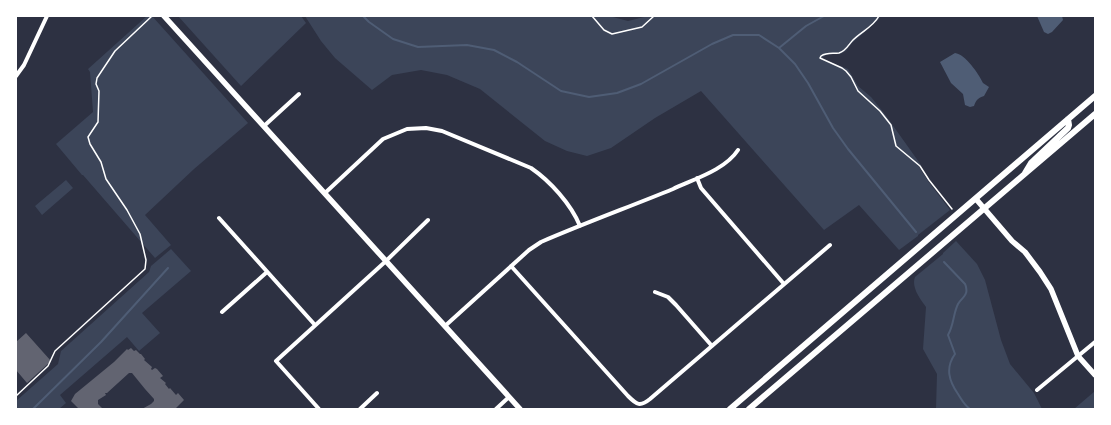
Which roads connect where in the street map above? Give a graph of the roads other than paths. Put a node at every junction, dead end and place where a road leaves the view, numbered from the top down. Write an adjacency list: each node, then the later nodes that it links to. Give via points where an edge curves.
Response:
1 (47, 16): 3 (street, via 24,66)
2 (164, 16): 8 (street)
3 (16, 76)
4 (299, 94): 8 (street)
5 (1095, 96): 7 (main road)
6 (1095, 114): 10 (main road)
7 (1068, 119): 10 (main road, via 1068,128 1031,163); 13 (main road)
8 (264, 126): 12 (street)
9 (738, 150): 11 (street, via 724,165)
10 (1025, 174): 14 (main road)
11 (697, 178): 17 (street); 22 (street, via 701,188)
12 (325, 193): 17 (street, via 383,139 407,129 426,128 442,131 531,168 541,175 572,209); 19 (street)
13 (976, 199): 14 (street); 25 (main road)
14 (985, 209): 26 (main road); 31 (street, via 1025,252 1051,289)
15 (219, 218): 21 (street)
16 (428, 220): 19 (street)
17 (580, 226): 20 (street, via 541,242)
18 (830, 245): 22 (street)
19 (386, 261): 27 (street); 28 (street)
20 (511, 266): 28 (street); 30 (street, via 636,403 644,403 650,399)
21 (267, 272): 24 (street); 27 (street)
22 (784, 284): 30 (street)
23 (655, 292): 30 (street, via 676,305)
24 (222, 312)
25 (844, 312): 26 (main road); 40 (main road)
26 (852, 322): 41 (main road)
27 (315, 325): 36 (street, via 276,361)
28 (445, 326): 35 (street)
29 (1095, 342): 31 (street)
30 (712, 346)
31 (1078, 356): 32 (street); 33 (street)
32 (1095, 375)
33 (1037, 390)
34 (377, 393): 37 (street)
35 (509, 397): 38 (street); 39 (street)
36 (319, 409)
37 (360, 409)
38 (496, 409)
39 (520, 409)
40 (730, 409)
41 (749, 409)

